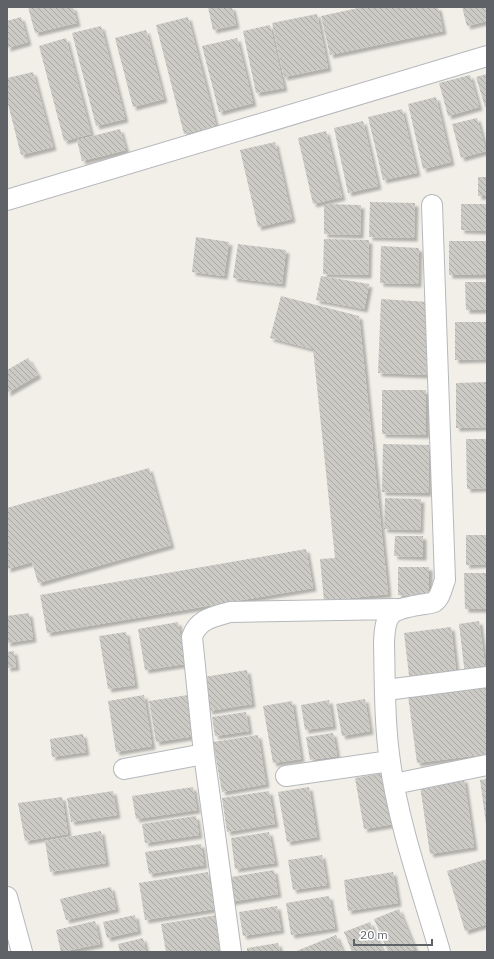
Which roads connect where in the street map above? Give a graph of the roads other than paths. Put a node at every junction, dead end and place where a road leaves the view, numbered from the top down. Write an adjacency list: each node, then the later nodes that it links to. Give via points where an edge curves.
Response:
1 (487, 56): 2 (street)
2 (7, 200)
3 (432, 205): 4 (street, via 445,580 440,595 433,602)
4 (396, 609): 6 (street, via 388,617 384,630); 7 (street, via 230,612 206,620 195,627 192,637)
5 (487, 677): 6 (street)
6 (386, 690): 8 (street)
7 (204, 754): 10 (street); 15 (street)
8 (390, 761): 11 (street); 12 (street)
9 (487, 765): 12 (street)
10 (124, 769)
11 (286, 776)
12 (394, 784): 16 (street, via 408,843)
13 (7, 897): 14 (street)
14 (22, 952)
15 (231, 952)
16 (440, 952)

